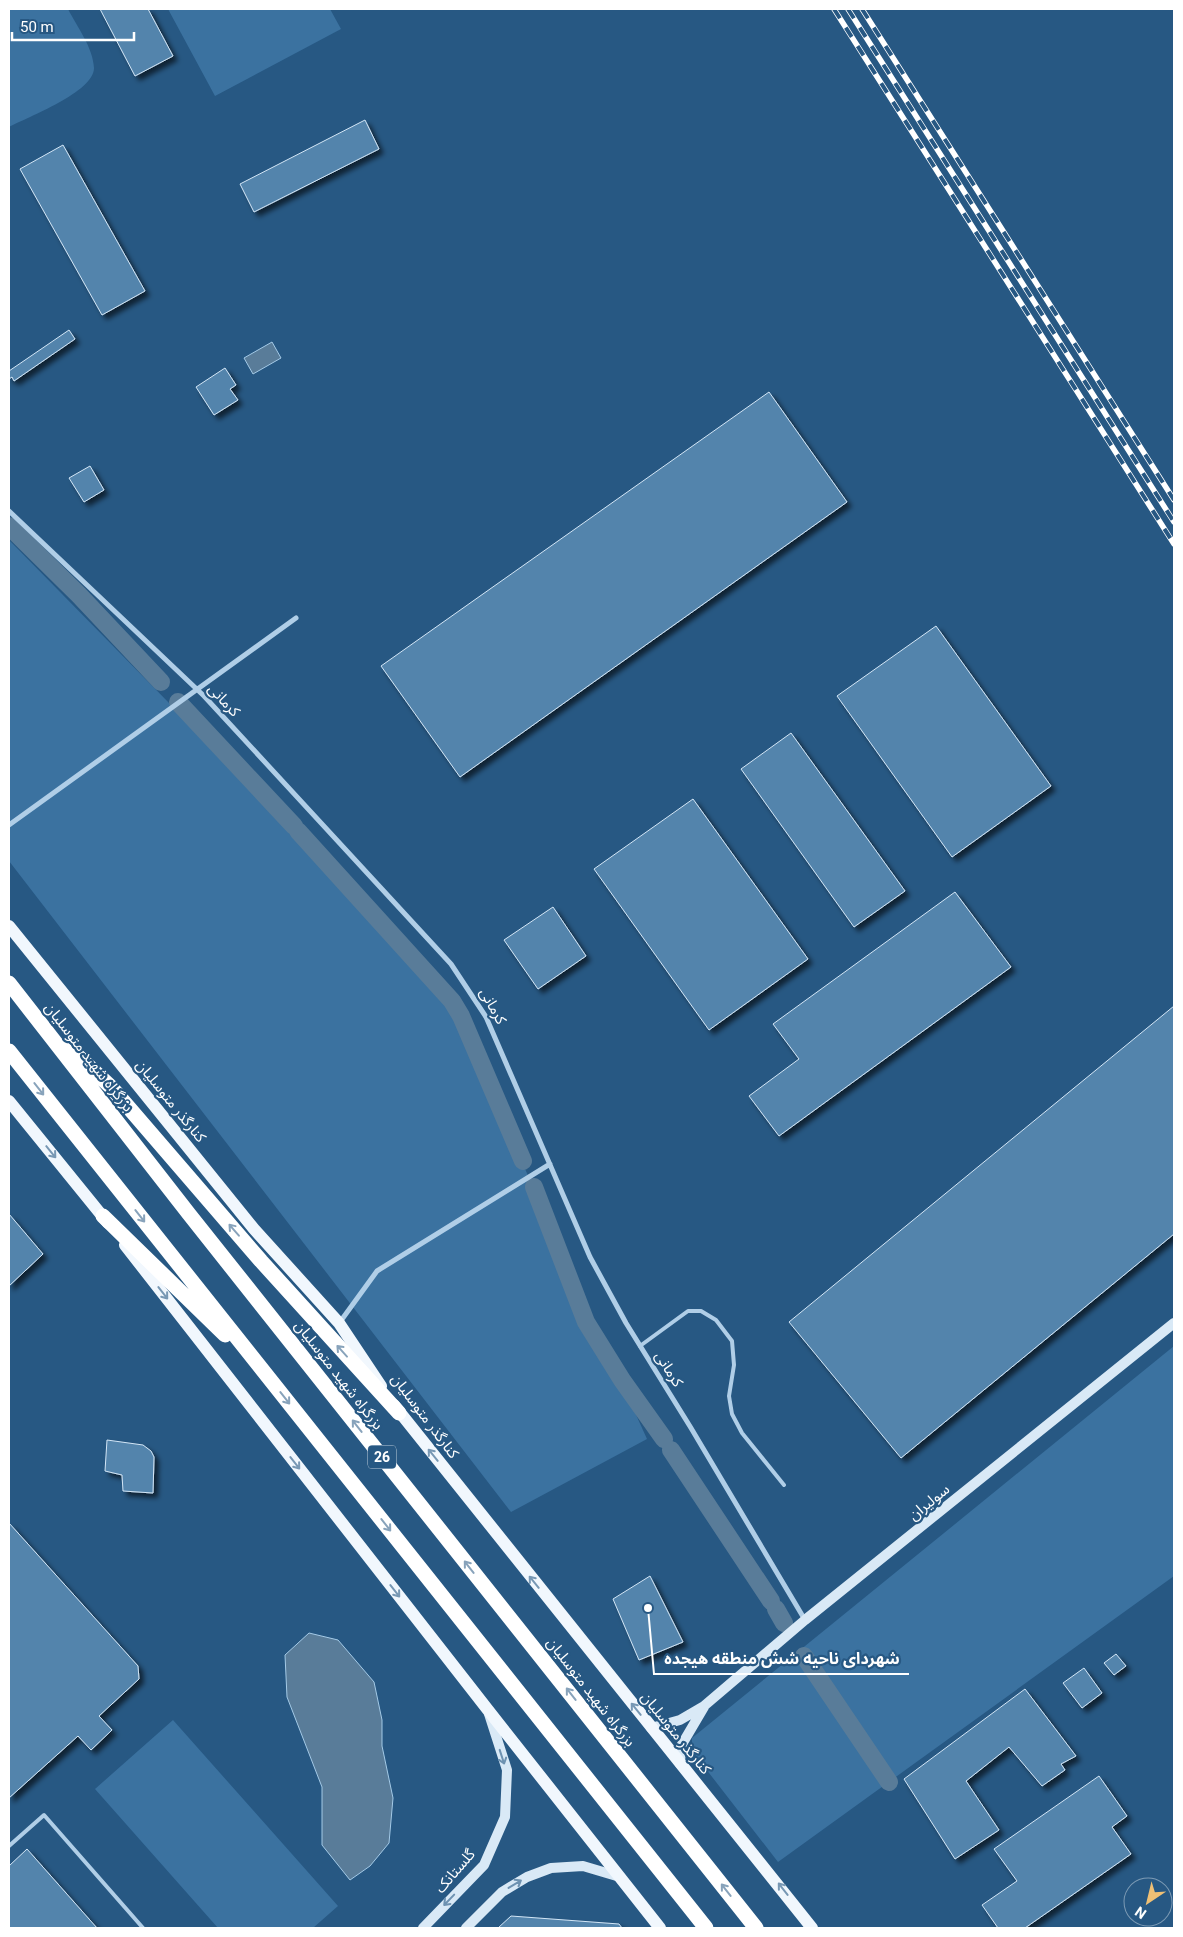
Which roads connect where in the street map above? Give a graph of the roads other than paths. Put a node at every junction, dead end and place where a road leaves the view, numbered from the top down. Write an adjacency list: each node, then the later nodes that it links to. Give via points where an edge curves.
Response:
1 (9, 511): 3 (street, کرمانی)
2 (296, 618): 3 (street)
3 (196, 689): 4 (street); 10 (street, کرمانی, via 425,936 470,990 486,1017)
4 (9, 825)
5 (9, 926): 12 (main road, کنارگذر متوسلیان, via 254,1229)
6 (9, 983): 7 (highway, بزرگراه شهید متوسلیان / 26)
7 (37, 1020): 16 (highway, one-way to 7, via 261,1261 111,1087); 30 (highway, بزرگراه شهید متوسلیان / 26, one-way to 7)
8 (9, 1050): 15 (highway, 26, one-way to 15)
9 (9, 1101): 11 (main road, one-way to 11)
10 (550, 1164): 12 (street, via 376,1271); 14 (street, کرمانی, via 590,1257)
11 (102, 1216): 15 (highway); 20 (main road, one-way to 20)
12 (339, 1323): 16 (main road, کنارگذر متوسلیان)
13 (1174, 1323): 18 (main road, سولیران)
14 (640, 1346): 17 (lane, via 688,1311 702,1311 716,1320 732,1341 734,1365 729,1396 732,1414 742,1432); 18 (street, کرمانی)
15 (272, 1381): 29 (highway, 26, one-way to 29)
16 (399, 1413): 21 (main road, کنارگذر متوسلیان, one-way to 16)
17 (784, 1484)
18 (805, 1620): 19 (main road, سولیران)
19 (704, 1706): 21 (main road, via 680,1720); 22 (main road, via 681,1746)
20 (488, 1710): 24 (main road); 26 (main road, گلستانک, one-way to 26, via 506,1770 504,1817 484,1865)
21 (652, 1728): 22 (main road, کنارگذر متوسلیان)
22 (680, 1764): 31 (main road, کنارگذر متوسلیان, one-way to 22)
23 (9, 1846): 25 (lane, via 44,1815)
24 (620, 1877): 27 (main road, one-way to 24, via 502,1892 551,1868 583,1866); 28 (main road)
25 (143, 1928)
26 (423, 1928)
27 (466, 1928)
28 (660, 1928)
29 (706, 1928)
30 (756, 1928)
31 (812, 1928)

